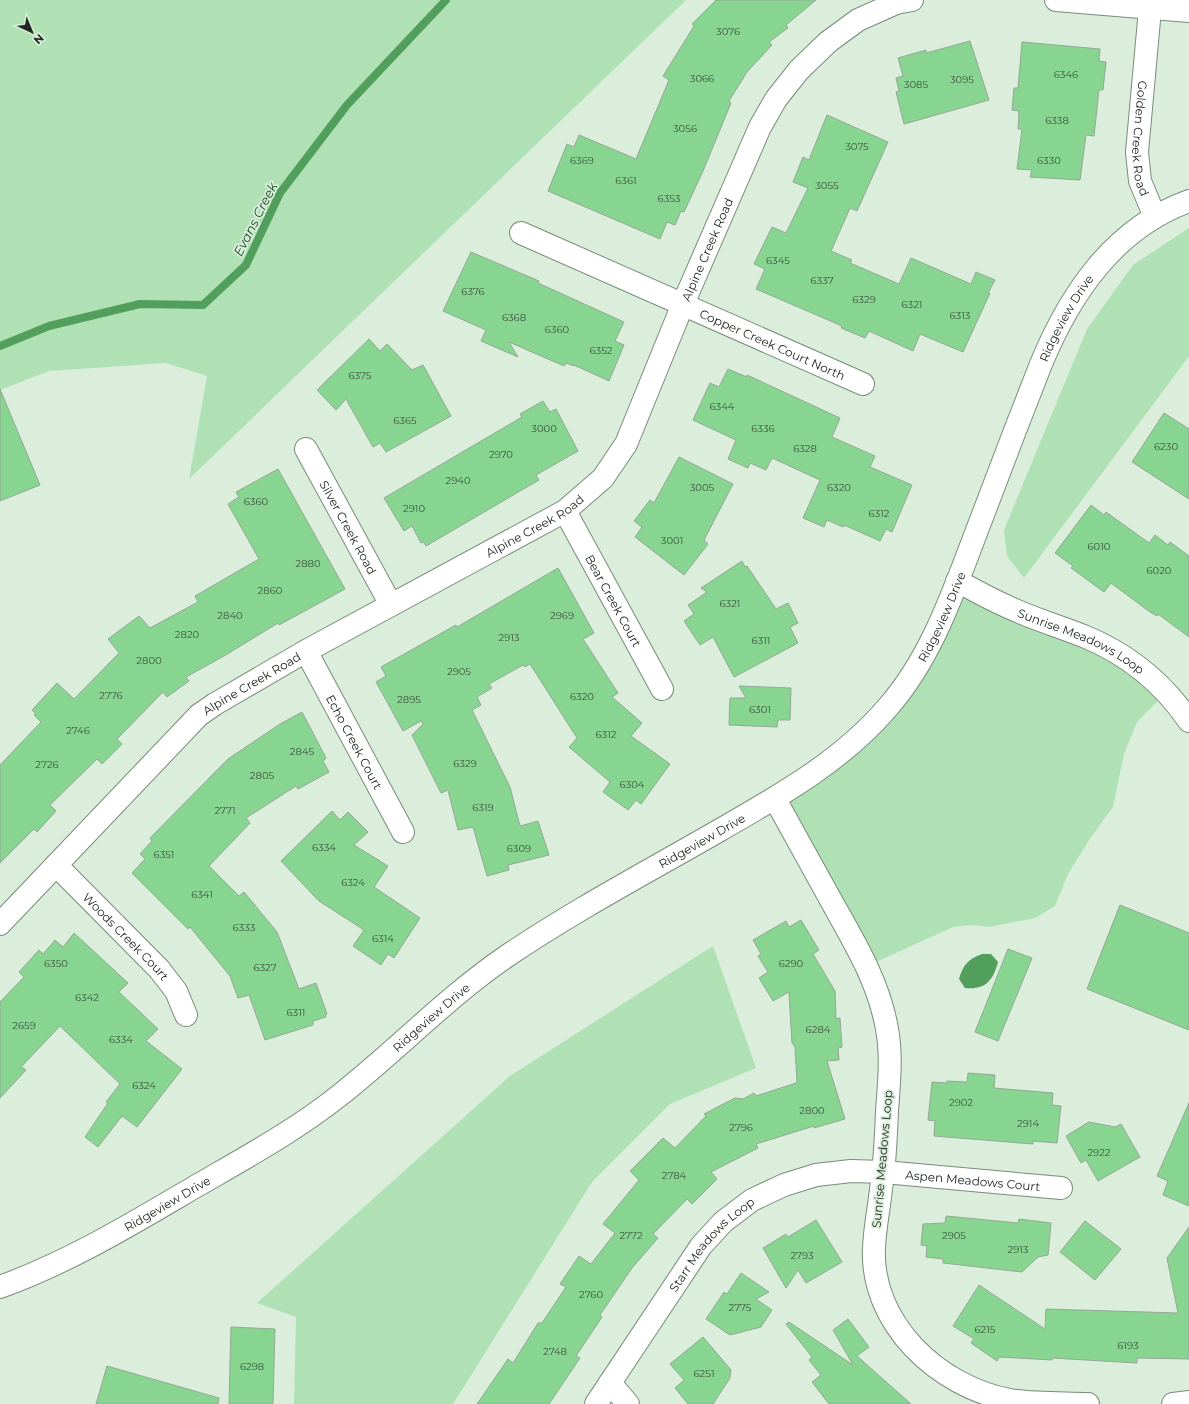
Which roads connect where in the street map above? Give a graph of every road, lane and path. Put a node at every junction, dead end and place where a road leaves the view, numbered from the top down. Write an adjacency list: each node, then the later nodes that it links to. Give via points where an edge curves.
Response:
1 (912, 0): 8 (street, Alpine Creek Road, via 896,3 858,20 828,42 799,70 781,93 760,127)
2 (1056, 0): 3 (street)
3 (1150, 9): 4 (street); 6 (street, Golden Creek Road, via 1137,152 1140,181)
4 (1189, 11)
5 (1189, 201): 6 (street, Ridgeview Drive)
6 (1155, 217): 12 (street, Ridgeview Drive, via 1111,251 1093,270 1065,311 1040,364)
7 (521, 233): 8 (street, Copper Creek Court North)
8 (683, 304): 9 (street, Copper Creek Court North); 11 (street, Alpine Creek Road, via 626,444 603,478)
9 (863, 384)
10 (306, 449): 13 (street, Silver Creek Road)
11 (565, 512): 13 (street, Alpine Creek Road); 15 (street, Bear Creek Court)
12 (958, 581): 16 (street, Sunrise Meadows Loop, via 1004,606 1118,652 1150,675 1176,701); 17 (street, Ridgeview Drive, via 920,662 890,706 843,752)
13 (391, 605): 14 (street, Alpine Creek Road)
14 (306, 651): 18 (street, Echo Creek Court); 19 (street, Alpine Creek Road, via 199,715)
15 (662, 689)
16 (1189, 720)
17 (774, 799): 22 (street, Sunrise Meadows Loop, via 862,954 879,993 887,1030 890,1068); 24 (street, Ridgeview Drive, via 505,958 456,996 340,1096 284,1135 96,1244 62,1262)
18 (403, 832)
19 (56, 865): 20 (street, Alpine Creek Road); 21 (street, Woods Creek Court, via 159,969 176,990)
20 (0, 924)
21 (186, 1015)
22 (884, 1172): 23 (street, Aspen Meadows Court); 25 (street, Starr Meadows Loop, via 851,1171 816,1175 784,1185 752,1200 723,1222 701,1246); 29 (street, Sunrise Meadows Loop, via 874,1248 876,1270 887,1308 902,1334 924,1358 950,1378 980,1392 1011,1400)
23 (1061, 1188)
24 (0, 1287)
25 (610, 1382): 27 (street, Starr Meadows Loop); 28 (street)
26 (1189, 1402): 30 (street)
27 (596, 1404)
28 (628, 1404)
29 (1088, 1404)
30 (1173, 1404)

